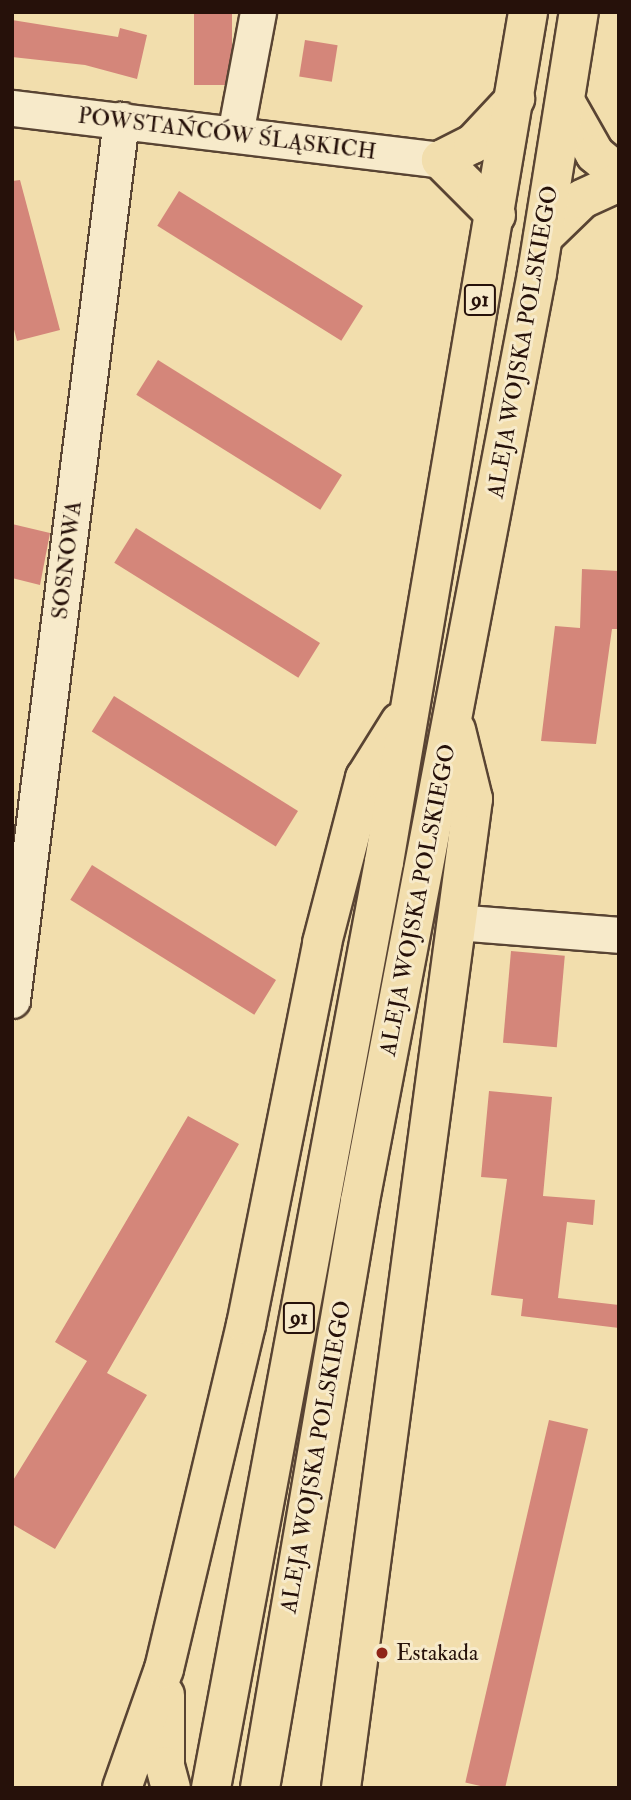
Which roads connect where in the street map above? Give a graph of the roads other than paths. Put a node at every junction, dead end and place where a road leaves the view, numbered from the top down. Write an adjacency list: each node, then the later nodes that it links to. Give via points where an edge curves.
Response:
1 (258, 12): 8 (street)
2 (528, 12): 4 (main road, ALEJA WOJSKA POLSKIEGO / 91)
3 (579, 12): 5 (main road, ALEJA WOJSKA POLSKIEGO / 91)
4 (515, 99): 9 (main road, via 480,138); 12 (main road, ALEJA WOJSKA POLSKIEGO / 91)
5 (565, 101): 10 (main road, via 595,154); 13 (main road, ALEJA WOJSKA POLSKIEGO / 91)
6 (12, 108): 7 (street, POWSTAŃCÓW ŚLĄSKICH)
7 (121, 120): 8 (street, POWSTAŃCÓW ŚLĄSKICH); 18 (street, SOSNOWA)
8 (235, 134): 9 (street, POWSTAŃCÓW ŚLĄSKICH)
9 (441, 160): 12 (main road)
10 (619, 174)
11 (619, 182): 13 (main road, via 582,199)
12 (496, 215): 14 (main road, ALEJA WOJSKA POLSKIEGO / 91)
13 (543, 237): 15 (main road, ALEJA WOJSKA POLSKIEGO / 91)
14 (409, 708): 19 (main road, via 365,779 322,943 246,1325); 20 (main road, ALEJA WOJSKA POLSKIEGO / 91)
15 (453, 718): 16 (main road, ALEJA WOJSKA POLSKIEGO, via 473,799); 21 (main road, ALEJA WOJSKA POLSKIEGO / 91, via 360,1201)
16 (455, 922): 17 (street); 22 (main road, ALEJA WOJSKA POLSKIEGO)
17 (619, 935)
18 (12, 1000)
19 (164, 1669): 23 (main road); 24 (main road, via 165,1766)
20 (212, 1781)
21 (260, 1785)
22 (340, 1785)
23 (122, 1788)
24 (171, 1788)

